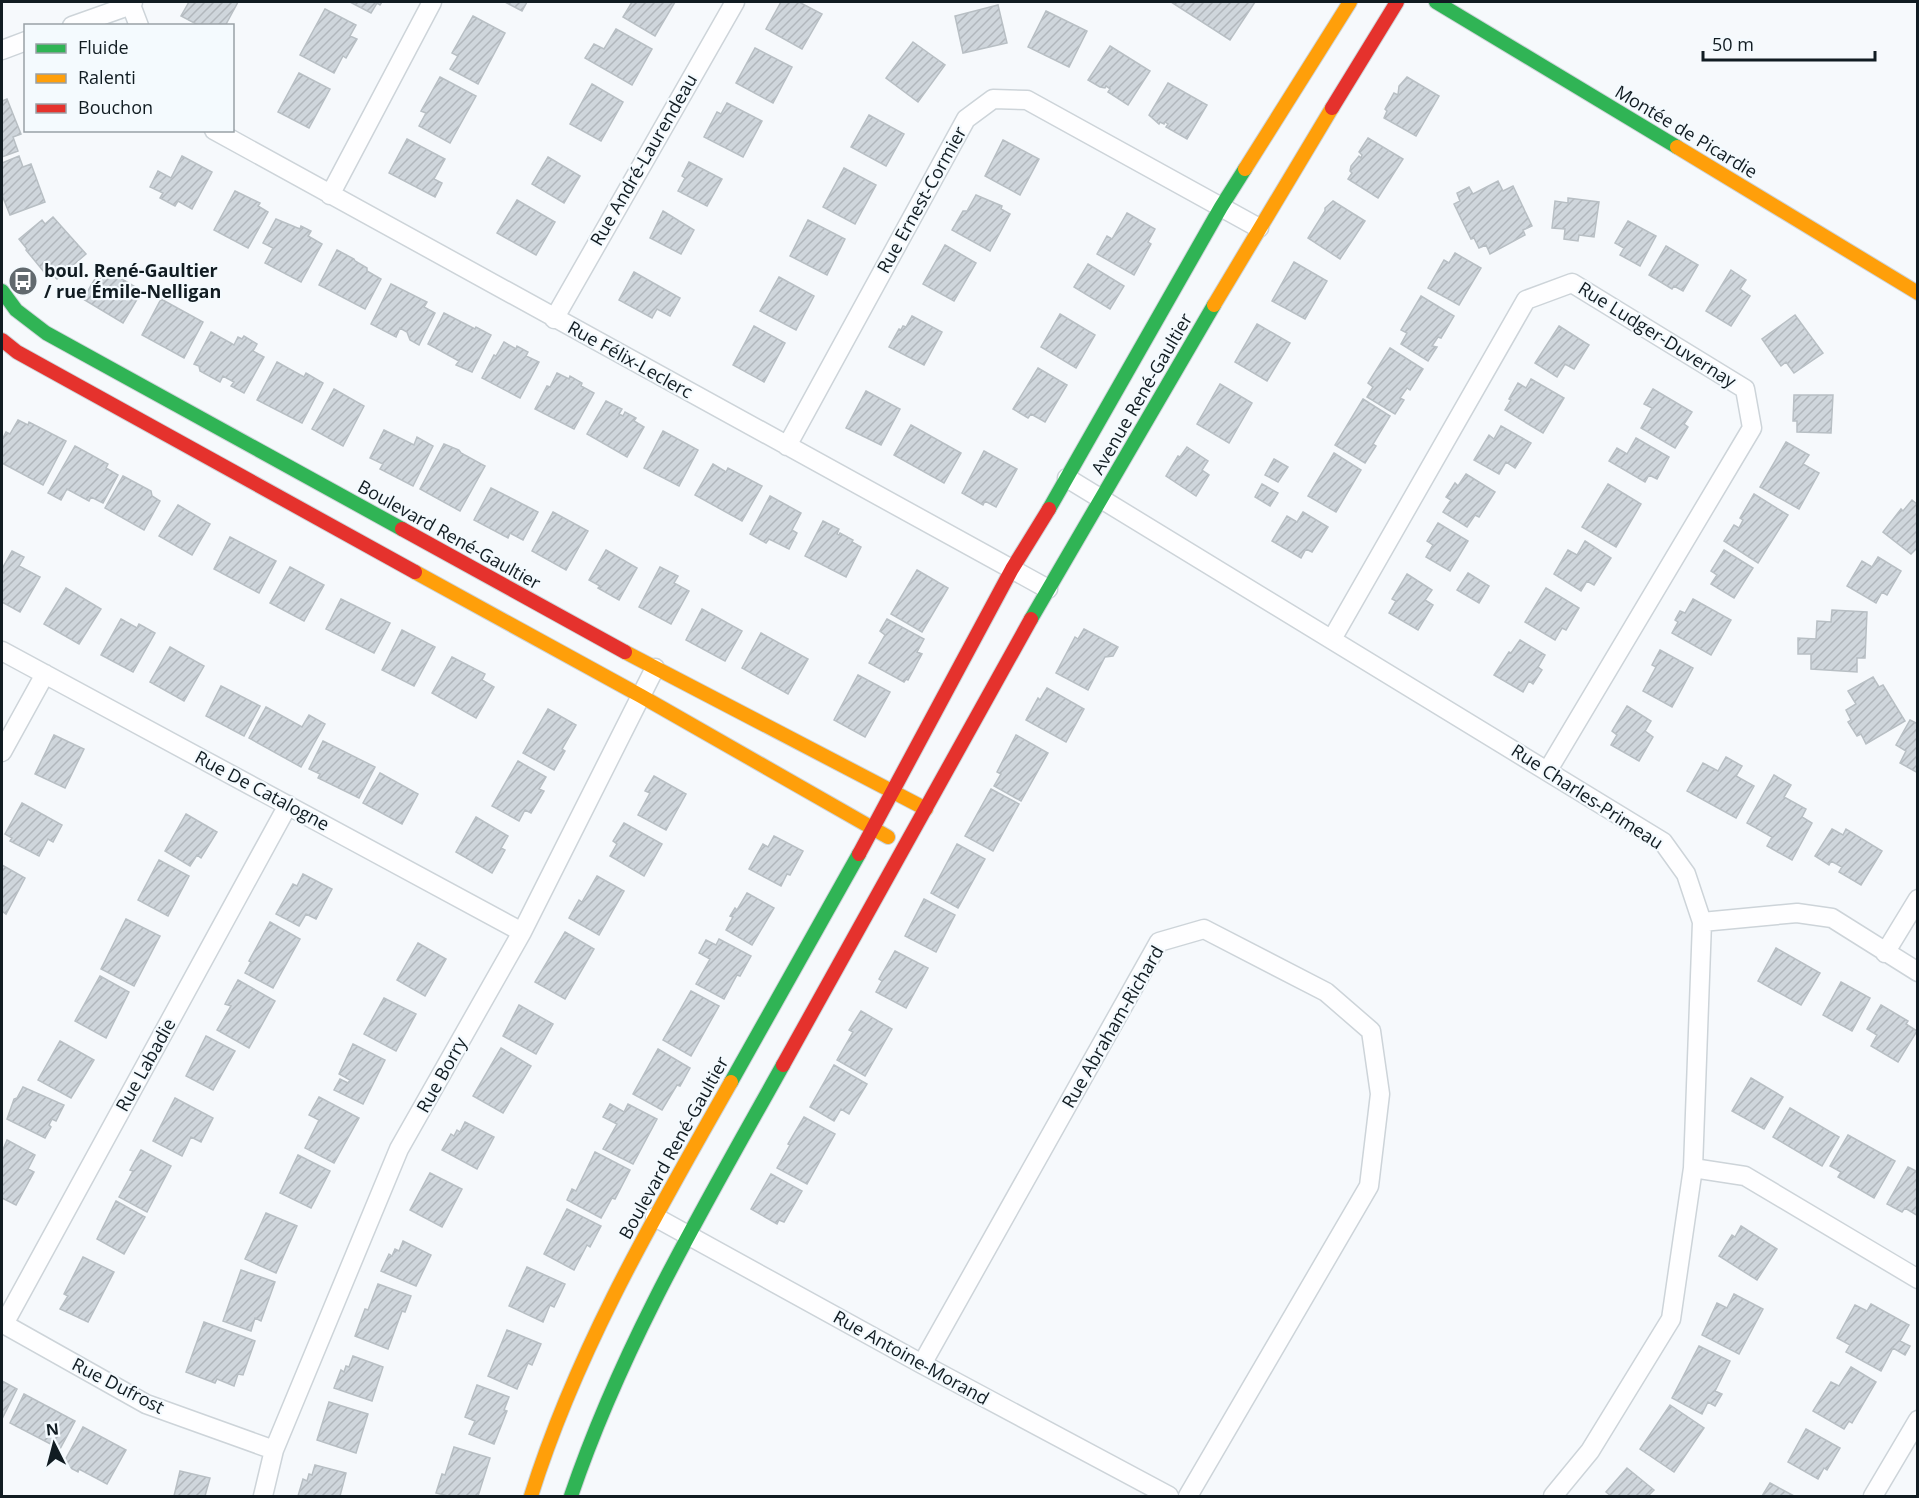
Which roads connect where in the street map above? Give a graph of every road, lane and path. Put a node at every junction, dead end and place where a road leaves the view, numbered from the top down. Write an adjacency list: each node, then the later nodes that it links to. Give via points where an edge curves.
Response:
1 (432, 2): 12 (street)
2 (735, 2): 17 (street, Rue André-Laurendeau)
3 (1350, 2): 13 (street, Avenue René-Gaultier)
4 (1398, 2): 14 (street, Avenue René-Gaultier)
5 (1437, 2): 16 (street, Montée de Picardie)
6 (132, 3): 7 (street); 8 (street)
7 (77, 24)
8 (138, 24)
9 (24, 42): 10 (street)
10 (2, 50)
11 (218, 132): 12 (street, Rue Félix-Leclerc)
12 (330, 195): 17 (street, Rue Félix-Leclerc)
13 (1221, 207): 14 (street, Rue Ernest-Cormier); 19 (street, Rue Ernest-Cormier, via 1027,100 993,99 966,119); 20 (street, Avenue René-Gaultier)
14 (1259, 228): 21 (street, Avenue René-Gaultier)
15 (2, 291): 26 (street, Boulevard René-Gaultier, via 16,310 46,333)
16 (1917, 293)
17 (554, 319): 19 (street, Rue Félix-Leclerc)
18 (2, 340): 28 (street, via 17,352)
19 (788, 446): 22 (street, Rue Félix-Leclerc)
20 (1067, 478): 21 (street, Rue Charles-Primeau); 22 (street, Avenue René-Gaultier)
21 (1102, 499): 23 (street, Avenue René-Gaultier); 24 (street, Rue Charles-Primeau)
22 (1012, 569): 23 (street, Rue Félix-Leclerc); 31 (street, Avenue René-Gaultier)
23 (1048, 589): 33 (street, Avenue René-Gaultier)
24 (1332, 639): 30 (street, Rue Charles-Primeau); 30 (street, Rue Ludger-Duvernay, via 1526,300 1572,283 1744,389 1752,428)
25 (2, 651): 27 (street, Rue De Catalogne)
26 (655, 668): 28 (street, Rue Borry); 31 (street, Boulevard René-Gaultier)
27 (45, 674): 29 (street); 32 (street, Rue De Catalogne)
28 (641, 696): 34 (street); 38 (street, Rue Borry)
29 (2, 752)
30 (1548, 770): 37 (street, Rue Charles-Primeau, via 1663,842 1686,874)
31 (892, 791): 33 (street, Boulevard René-Gaultier); 34 (street, Boulevard René-Gaultier)
32 (288, 805): 38 (street, Rue De Catalogne); 45 (street, Rue Labadie)
33 (926, 809): 35 (street)
34 (873, 829): 35 (street); 42 (street, Boulevard René-Gaultier)
35 (904, 846): 43 (street)
36 (1917, 899): 39 (street)
37 (1702, 922): 39 (street, via 1797,913 1832,918); 41 (street, Rue Charles-Primeau)
38 (522, 932): 48 (street, Rue Borry, via 399,1149)
39 (1885, 953): 40 (street)
40 (1917, 972)
41 (1693, 1168): 44 (street, via 1745,1176); 54 (street, Rue Charles-Primeau, via 1671,1319 1590,1451)
42 (655, 1217): 43 (street, Rue Antoine-Morand); 50 (street, Boulevard René-Gaultier, via 600,1321 546,1448)
43 (688, 1235): 46 (street, Rue Antoine-Morand); 51 (street, via 627,1356)
44 (1917, 1279)
45 (3, 1324): 48 (street, Rue Dufrost, via 146,1404)
46 (922, 1364): 52 (street, Rue Antoine-Morand); 53 (street, Rue Abraham-Richard, via 1159,942 1204,929 1326,992 1371,1031 1380,1095 1369,1186)
47 (1917, 1420): 55 (street)
48 (274, 1450): 49 (street, Rue Borry)
49 (262, 1497)
50 (531, 1497)
51 (571, 1497)
52 (1169, 1497)
53 (1188, 1497)
54 (1553, 1497)
55 (1874, 1497)

